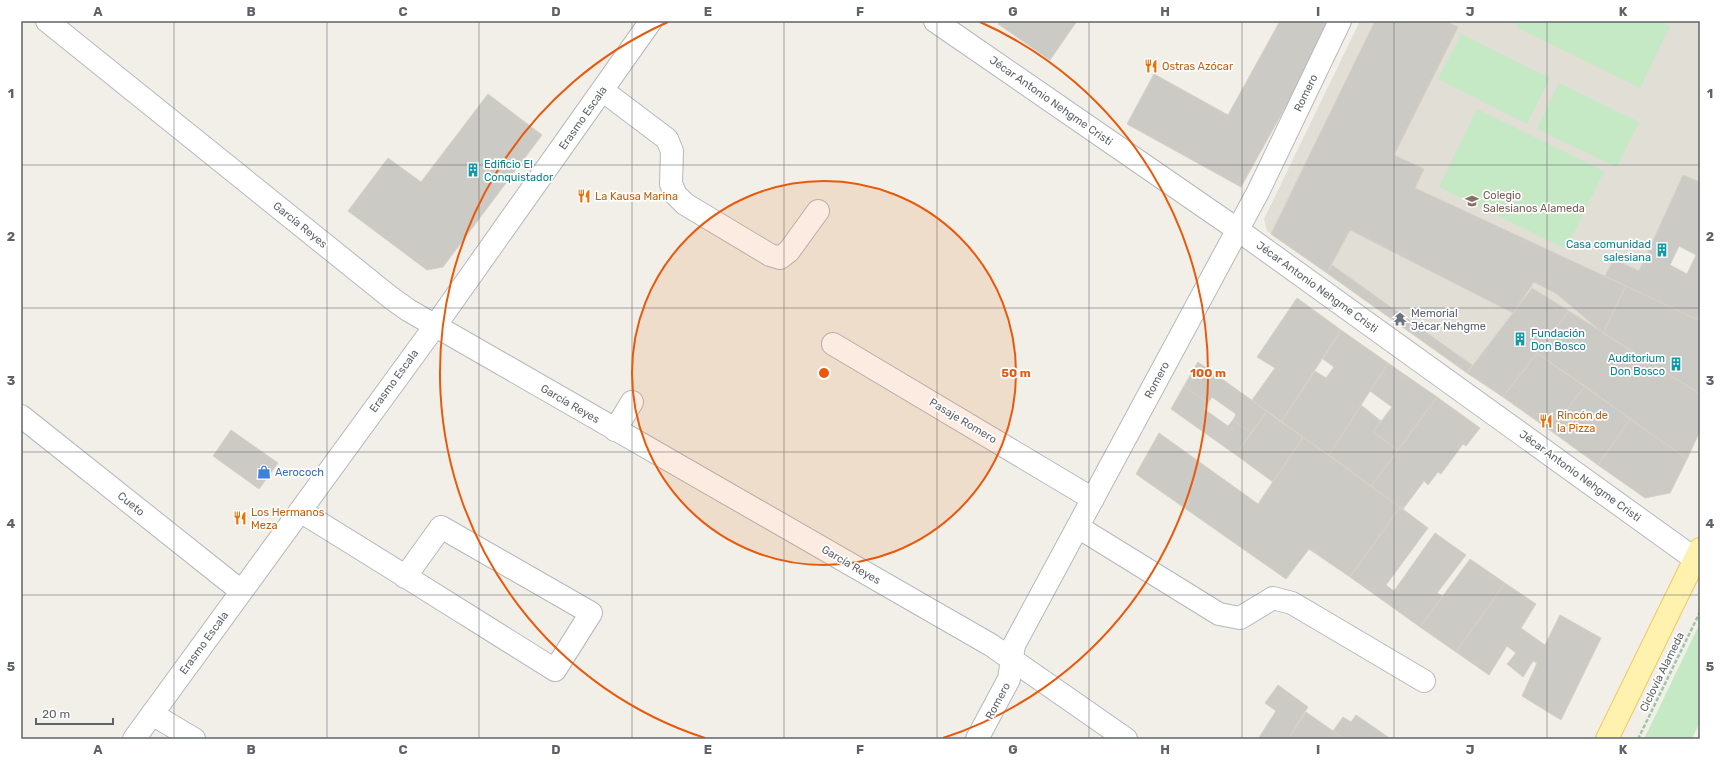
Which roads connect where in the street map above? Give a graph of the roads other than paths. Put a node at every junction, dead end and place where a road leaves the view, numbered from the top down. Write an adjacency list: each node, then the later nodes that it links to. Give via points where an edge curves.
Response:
1 (47, 21): 8 (street, García Reyes, via 390,297)
2 (651, 21): 5 (street, Erasmo Escala)
3 (935, 21): 7 (street, Jécar Antonio Nehgme Cristi)
4 (1340, 21): 7 (street, Romero)
5 (602, 90): 6 (street, via 667,139 672,151 671,184 676,195 685,204 770,255 780,258 789,251); 8 (street, Erasmo Escala)
6 (818, 210)
7 (1238, 230): 13 (street, Romero); 16 (street, Jécar Antonio Nehgme Cristi)
8 (435, 326): 12 (street, García Reyes); 14 (street, Erasmo Escala)
9 (833, 344): 13 (street, Pasaje Romero)
10 (632, 402): 12 (street)
11 (21, 416): 18 (street, Cueto)
12 (616, 430): 19 (street, García Reyes, via 991,645)
13 (1093, 498): 15 (street, Romero)
14 (300, 511): 17 (street); 18 (street, Erasmo Escala)
15 (1078, 527): 19 (street, Romero, via 1014,645); 20 (street, via 1219,614 1240,618 1273,598 1292,603)
16 (1698, 554): 26 (main road)
17 (405, 577): 17 (street, via 555,670 591,613 441,527)
18 (241, 591): 21 (street, Erasmo Escala)
19 (1012, 660): 24 (street, Romero, via 1009,679); 25 (street, García Reyes)
20 (1424, 681)
21 (152, 714): 22 (street, Erasmo Escala); 23 (street)
22 (134, 739)
23 (194, 739)
24 (977, 739)
25 (1126, 739)
26 (1607, 739)

